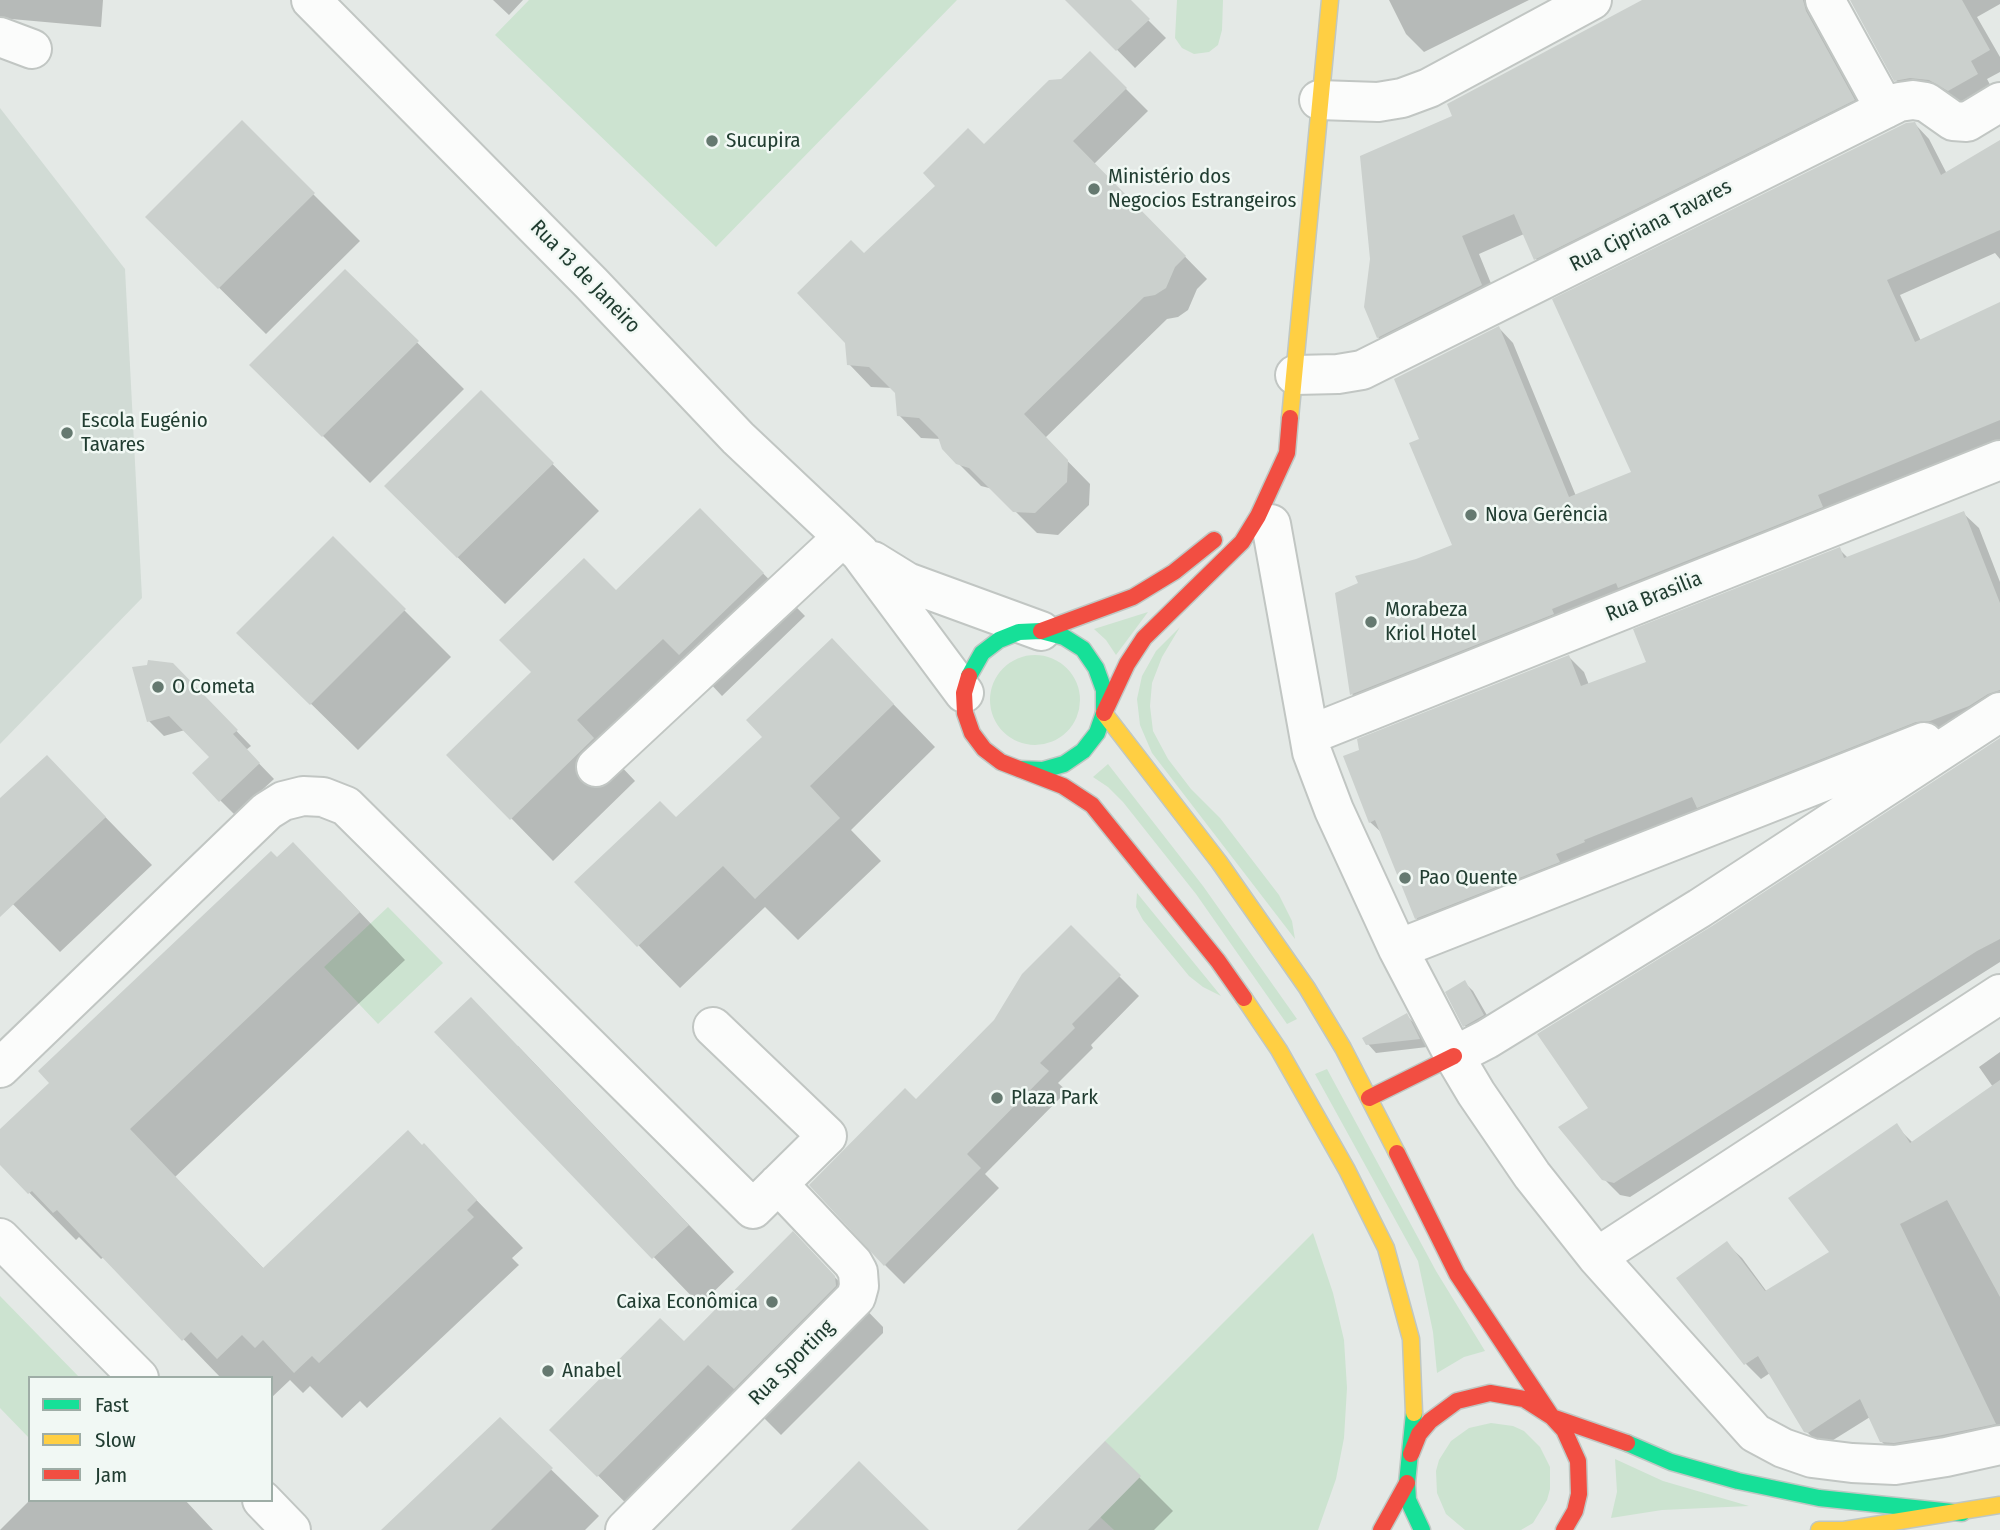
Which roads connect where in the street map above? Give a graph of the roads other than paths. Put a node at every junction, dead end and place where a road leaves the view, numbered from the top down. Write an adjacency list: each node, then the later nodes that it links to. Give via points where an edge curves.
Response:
1 (311, 0): 13 (street, Rua 13 de Janeiro, via 738,438)
2 (1329, 0): 5 (street)
3 (1591, 0): 5 (street, via 1429,88 1378,102)
4 (1825, 0): 7 (street)
5 (1320, 100): 8 (street)
6 (2000, 102): 7 (street, Rua Cipriana Tavares, via 1967,121 1953,121 1938,108 1913,100)
7 (1885, 109): 8 (street, Rua Cipriana Tavares, via 1362,370)
8 (1295, 375): 9 (street)
9 (1287, 453): 11 (street); 16 (street, via 1242,542 1144,638)
10 (2000, 460): 18 (street, Rua Brasilia)
11 (1257, 517): 18 (street)
12 (1224, 530): 14 (street, via 1174,572 1133,597)
13 (851, 545): 14 (street, Rua 13 de Janeiro, via 907,582); 15 (street, Rua 13 de Janeiro); 19 (street)
14 (1041, 631): 15 (street, via 999,639 970,671); 16 (street, via 1064,637 1083,649 1104,690)
15 (964, 693): 20 (street, via 972,733 1001,762)
16 (1104, 712): 20 (street, via 1097,733 1083,751 1064,764 1043,770); 26 (street, via 1219,862 1299,977)
17 (1998, 713): 21 (street); 24 (street, via 1700,908)
18 (1308, 735): 21 (street, via 1334,810)
19 (596, 767)
20 (1020, 769): 33 (street, via 1063,786 1092,804 1133,853 1266,1031 1347,1170 1386,1248 1410,1339 1414,1409)
21 (1398, 949): 24 (street)
22 (2000, 994): 29 (street)
23 (713, 1027): 27 (street, via 827,1136)
24 (1454, 1056): 26 (street); 29 (street, via 1532,1175)
25 (0, 1068): 27 (street, via 267,811 303,796 323,797 346,806 753,1209)
26 (1369, 1098): 31 (street, via 1457,1274)
27 (778, 1184): 38 (street, Rua Sporting, via 853,1263 858,1272 856,1297)
28 (0, 1238): 30 (street)
29 (1597, 1257): 32 (street, via 1755,1433 1783,1448 1812,1458 1895,1465)
30 (137, 1376)
31 (1552, 1417): 33 (street, via 1524,1399 1508,1395 1457,1401 1430,1421 1416,1442); 36 (street, via 1671,1462 1738,1481 1819,1498); 41 (street, via 1572,1444 1580,1477 1575,1511)
32 (2000, 1445)
33 (1407, 1474): 39 (street); 40 (street, via 1408,1500)
34 (263, 1502): 37 (street)
35 (2000, 1505): 36 (street)
36 (1962, 1513): 42 (street)
37 (291, 1530)
38 (625, 1530)
39 (1381, 1530)
40 (1422, 1530)
41 (1564, 1530)
42 (1819, 1530)

